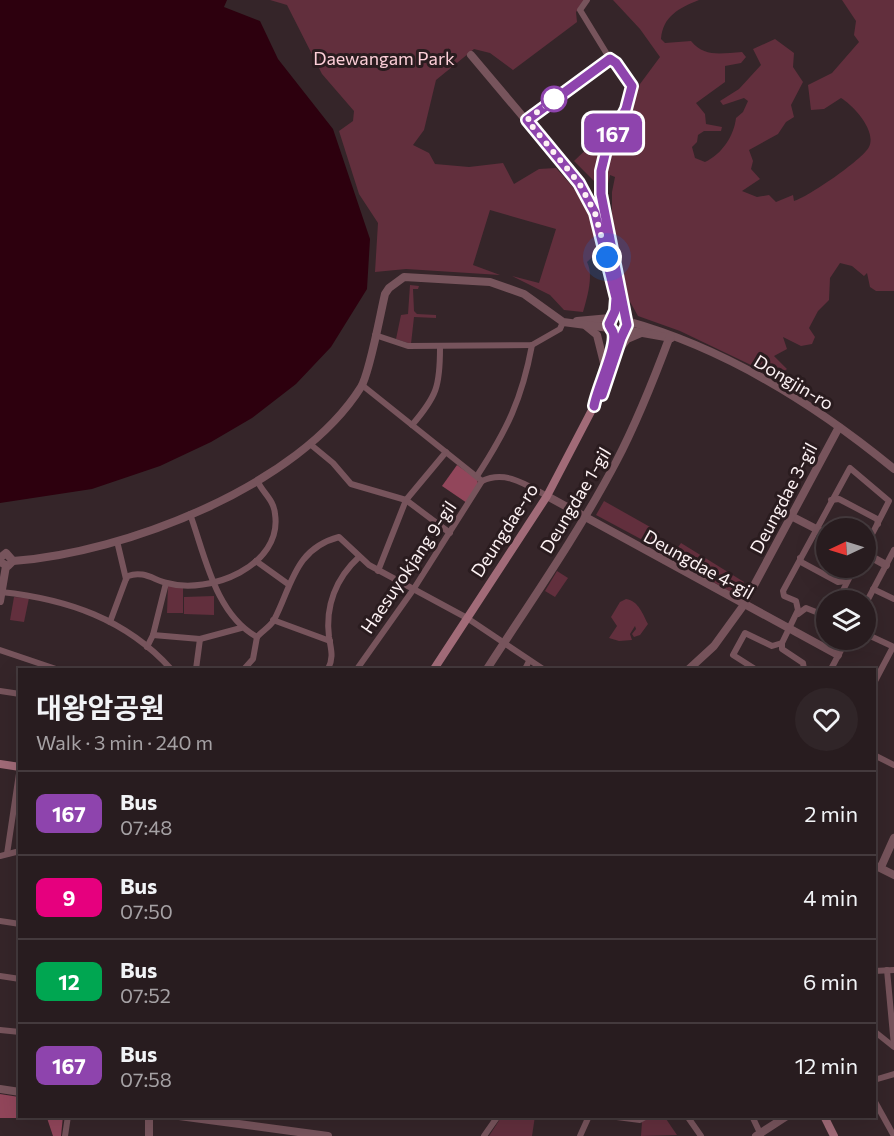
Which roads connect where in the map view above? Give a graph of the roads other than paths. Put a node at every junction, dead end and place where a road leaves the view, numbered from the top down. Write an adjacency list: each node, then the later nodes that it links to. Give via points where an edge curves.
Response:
1 (587, 0): 3 (street, via 580,10)
2 (471, 55): 4 (street)
3 (610, 59): 4 (street); 9 (street, via 632,86 626,109 608,142 601,182 605,224)
4 (527, 120): 5 (street, via 579,183 595,213)
5 (616, 298): 6 (street); 8 (street, via 610,310)
6 (612, 317): 8 (street); 9 (street); 10 (street)
7 (566, 322): 8 (street); 12 (street, via 511,287 414,276 404,277 389,288); 14 (street)
8 (588, 323): 10 (street); 17 (street, via 601,345)
9 (625, 325): 10 (street); 11 (street); 13 (street, via 664,331); 16 (street)
10 (611, 330): 17 (street)
11 (645, 332): 13 (street); 16 (street, via 627,339)
12 (375, 335): 15 (street, via 408,345); 18 (street)
13 (672, 337): 21 (street, Dongjin-ro, via 752,373); 32 (street, Deungdae 1-gil, via 630,434)
14 (532, 345): 15 (street); 25 (street, Haesuyokjang 9-gil, via 506,432)
15 (440, 348): 20 (street, via 438,389 432,403)
16 (618, 350): 19 (street, via 602,395)
17 (604, 370): 19 (street)
18 (362, 385): 20 (street); 22 (street)
19 (594, 406): 27 (main road, Deungdae-ro)
20 (412, 425): 23 (street)
21 (839, 426): 24 (street, Dongjin-ro); 31 (street, Deungdae 3-gil)
22 (310, 444): 26 (street); 28 (street, via 351,484)
23 (446, 452): 25 (street); 28 (street)
24 (894, 469)
25 (479, 478): 27 (street, via 504,476); 37 (street, Haesuyokjang 9-gil)
26 (258, 482): 30 (street); 44 (street, via 273,503 276,524 268,547)
27 (547, 496): 32 (street, Deungdae 4-gil); 62 (main road, Deungdae-ro)
28 (406, 500): 37 (street); 47 (street)
29 (831, 500): 33 (street); 34 (street, via 839,499 877,519); 34 (street, via 847,470 853,468 888,498 889,504)
30 (190, 514): 38 (street); 51 (street)
31 (791, 516): 36 (street); 59 (street, Deungdae 3-gil)
32 (585, 517): 59 (street, Deungdae 4-gil); 72 (street, Deungdae 1-gil)
33 (822, 518)
34 (878, 524): 35 (street)
35 (876, 528)
36 (816, 529): 41 (street)
37 (450, 533): 55 (street, Haesuyokjang 9-gil)
38 (117, 541): 43 (street); 49 (street)
39 (894, 550): 46 (street)
40 (358, 557): 47 (street); 53 (street, via 339,537 325,541 306,556); 71 (street, via 335,588 329,613)
41 (800, 557): 50 (street, via 801,562 838,582); 61 (street, via 783,594 796,601)
42 (876, 560): 46 (street)
43 (13, 561): 45 (street); 45 (street, via 9,554)
44 (256, 561): 51 (street, via 242,572); 53 (street)
45 (2, 562): 57 (street)
46 (886, 566): 54 (street)
47 (378, 571): 55 (street)
48 (850, 578): 50 (street)
49 (126, 579): 52 (street, via 139,574); 64 (street)
50 (848, 581): 56 (street)
51 (214, 582): 52 (street); 65 (street)
52 (166, 583): 67 (street)
53 (288, 584): 63 (street)
54 (873, 589): 58 (street)
55 (413, 590): 62 (street); 85 (street, Haesuyokjang 9-gil)
56 (843, 590)
57 (1, 597): 64 (street, via 43,597)
58 (894, 599)
59 (743, 606): 66 (street, Deungdae 4-gil); 90 (street, Deungdae 3-gil, via 714,646)
60 (816, 612): 61 (street, via 806,608)
61 (797, 614): 66 (street)
62 (467, 618): 72 (street); 86 (main road, Deungdae-ro)
63 (273, 620): 68 (street); 71 (street)
64 (111, 622): 74 (street)
65 (241, 628): 68 (street); 69 (street)
66 (788, 629): 73 (street); 78 (street, Deungdae 4-gil)
67 (153, 634): 69 (street); 74 (street)
68 (256, 637): 83 (street, via 253,660)
69 (200, 639): 82 (street)
70 (876, 639): 75 (street)
71 (330, 641): 84 (street, via 333,656)
72 (504, 643): 79 (street); 87 (street, Deungdae 1-gil)
73 (782, 643): 91 (street, via 772,646 745,633 733,655); 92 (street, via 783,651 803,663)
74 (147, 647): 81 (street)
75 (894, 647): 94 (street)
76 (0, 650): 80 (street)
77 (841, 650): 78 (street)
78 (838, 656): 93 (street)
79 (529, 661): 88 (street); 89 (street)
80 (53, 668)
81 (170, 668)
82 (196, 668)
83 (245, 668)
84 (328, 668)
85 (358, 668)
86 (435, 668)
87 (488, 668)
88 (526, 668)
89 (541, 668)
90 (690, 668)
91 (753, 668)
92 (804, 668)
93 (832, 668)
94 (876, 679)
95 (0, 691): 96 (street)
96 (18, 694)
97 (876, 758): 99 (street)
98 (0, 764): 100 (main road)
99 (894, 765)
100 (18, 767)
101 (18, 777): 104 (street)
102 (894, 838): 106 (street)
103 (18, 851): 104 (street)
104 (3, 855): 105 (street)
105 (0, 863)
106 (878, 866): 107 (street)
107 (894, 875)
108 (0, 921): 109 (street)
109 (18, 924)
110 (891, 970): 116 (street)
111 (0, 976): 112 (street)
112 (18, 979)
113 (0, 1030): 114 (street)
114 (18, 1032)
115 (876, 1032): 116 (street)
116 (894, 1046)
117 (894, 1074): 118 (street)
118 (876, 1079)
119 (0, 1089): 120 (street)
120 (18, 1092)
121 (876, 1104): 142 (street)
122 (68, 1118): 135 (street)
123 (149, 1118): 136 (street)
124 (217, 1118): 133 (street)
125 (497, 1118): 138 (street)
126 (589, 1118): 139 (street)
127 (624, 1118): 128 (street)
128 (644, 1118)
129 (688, 1118): 140 (street)
130 (753, 1118): 134 (street)
131 (784, 1118): 134 (street)
132 (825, 1118): 141 (main road)
133 (271, 1132): 137 (street)
134 (759, 1135)
135 (65, 1136)
136 (149, 1136)
137 (328, 1136)
138 (484, 1136)
139 (580, 1136)
140 (701, 1136)
141 (834, 1136)
142 (894, 1136)

